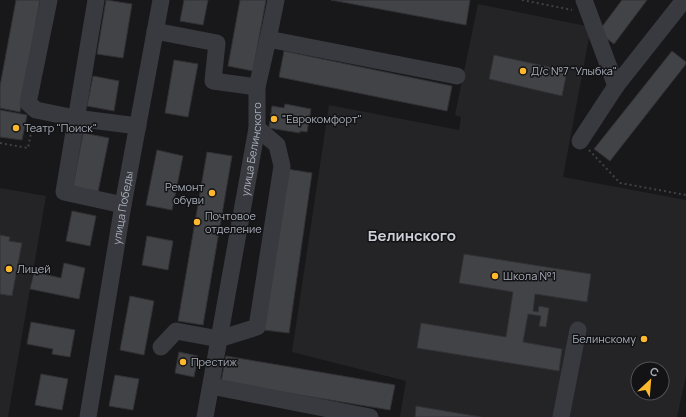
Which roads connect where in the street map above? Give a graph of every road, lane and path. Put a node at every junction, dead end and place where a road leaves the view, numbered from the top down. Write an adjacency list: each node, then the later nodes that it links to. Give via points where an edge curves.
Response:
1 (49, 0): 13 (street, via 28,103)
2 (96, 0): 14 (street)
3 (161, 0): 8 (street, улица Победы)
4 (276, 0): 9 (street, улица Белинского)
5 (522, 0): 7 (path)
6 (684, 0): 11 (street)
7 (586, 6): 11 (street)
8 (155, 31): 12 (street, via 217,43 213,81); 15 (street, улица Победы)
9 (268, 39): 10 (street); 12 (street, улица Белинского)
10 (457, 76)
11 (616, 86): 17 (street)
12 (257, 87): 16 (street, улица Белинского)
13 (36, 110): 14 (street); 18 (path, via 28,148)
14 (75, 118): 15 (street); 20 (street, via 64,192)
15 (138, 126): 20 (street, улица Победы)
16 (257, 128): 22 (street, улица Белинского); 22 (street, via 277,145 282,166 258,327)
17 (580, 141): 19 (path, via 620,183)
18 (0, 143)
19 (686, 196)
20 (123, 205): 25 (street, улица Победы)
21 (578, 330): 28 (street)
22 (219, 338): 23 (street, via 176,331); 24 (street, улица Белинского)
23 (161, 347)
24 (211, 386): 26 (street, улица Белинского); 27 (street)
25 (88, 417)
26 (205, 417)
27 (370, 417)
28 (561, 417)

